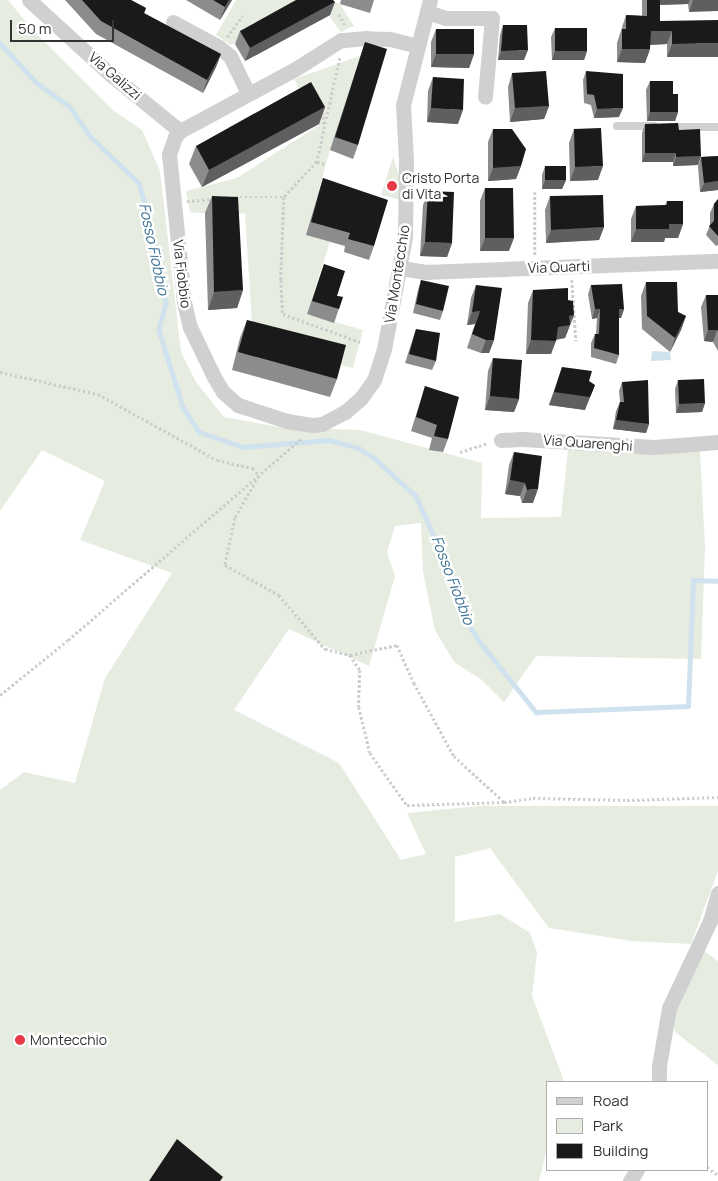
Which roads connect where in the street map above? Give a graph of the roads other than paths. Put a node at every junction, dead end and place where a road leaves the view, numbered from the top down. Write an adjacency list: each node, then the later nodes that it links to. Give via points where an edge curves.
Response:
1 (30, 0): 9 (street, Via Galizzi, via 110,74)
2 (428, 6): 4 (street, Via Montecchio); 6 (street, via 446,18 492,18)
3 (174, 22): 5 (street, via 230,56)
4 (418, 46): 5 (street, via 389,38 341,40 297,68); 11 (street, Via Montecchio, via 404,105 407,201)
5 (248, 93): 9 (street)
6 (485, 97)
7 (617, 126): 8 (lane)
8 (718, 127)
9 (180, 131): 12 (street, Via Fiobbio, via 169,154 190,327 223,392 238,405)
10 (718, 261): 11 (street, Via Quarti, via 425,272)
11 (400, 268): 12 (street, Via Montecchio, via 384,349 374,380 345,412)
12 (310, 430)
13 (501, 440): 14 (street, Via Quarenghi, via 654,447)
14 (718, 442)
15 (718, 893): 16 (street, via 710,921 669,1008)
16 (659, 1081)

